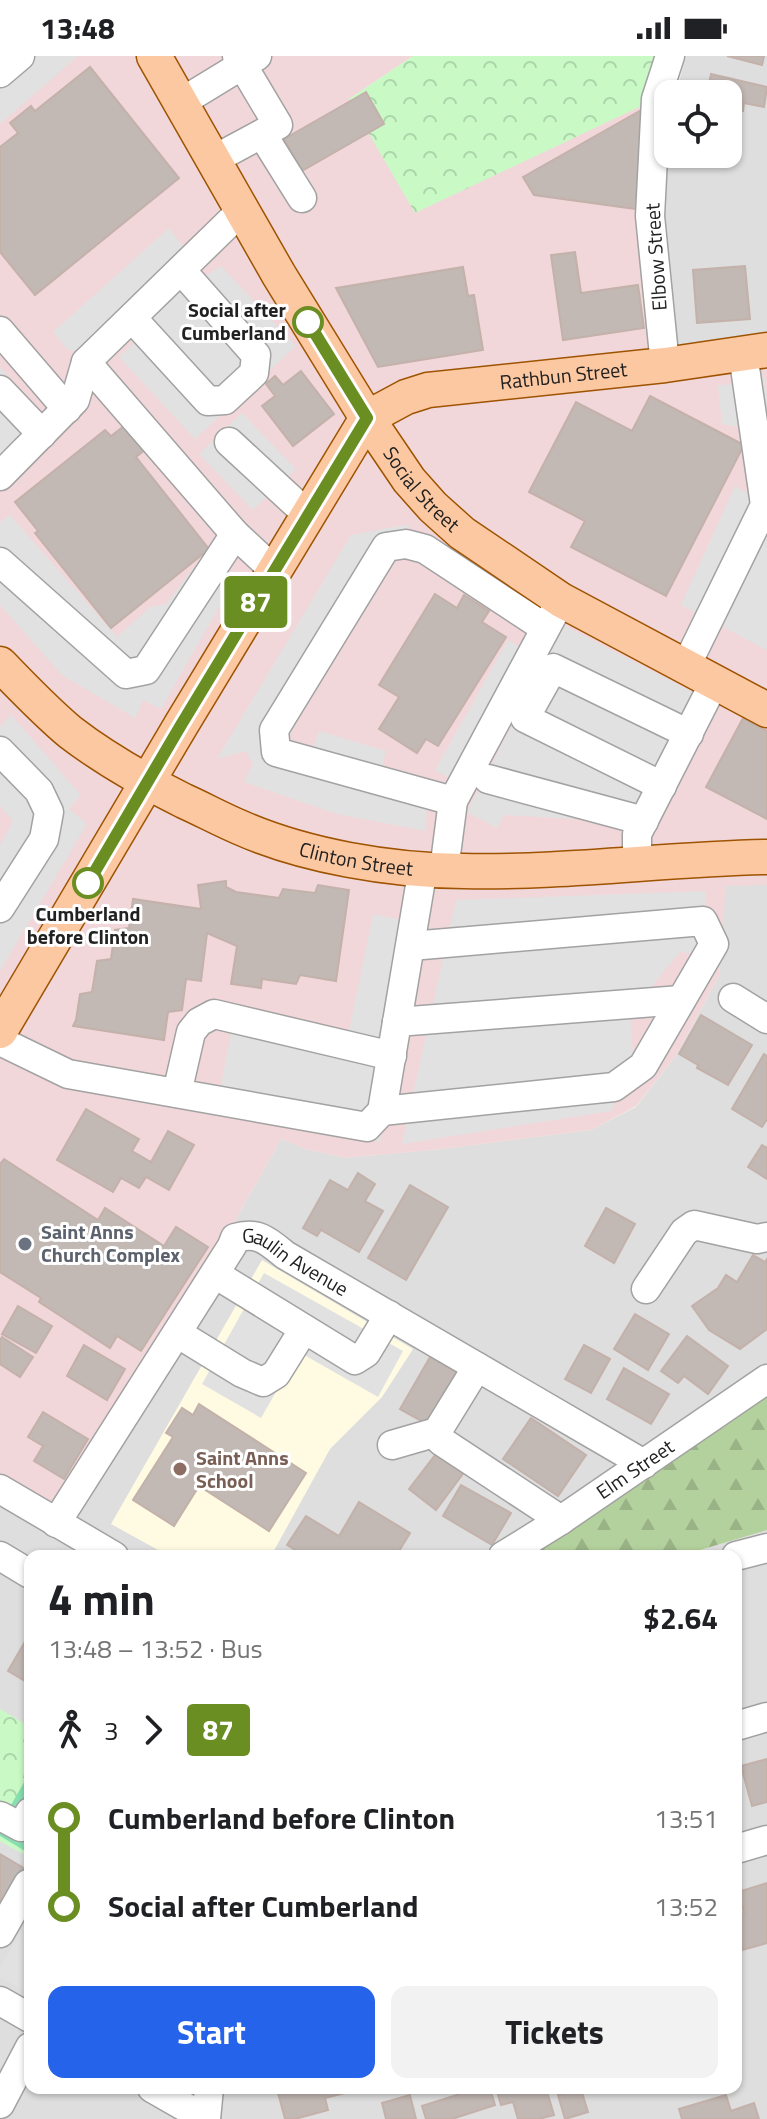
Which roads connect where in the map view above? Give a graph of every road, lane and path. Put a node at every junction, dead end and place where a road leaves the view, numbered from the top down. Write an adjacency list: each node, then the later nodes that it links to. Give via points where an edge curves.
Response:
1 (20, 56): 5 (street)
2 (154, 56): 6 (main road, Social Street)
3 (670, 56): 16 (street, Elbow Street, via 656,99 650,216)
4 (245, 59): 6 (street); 7 (street, via 278,125)
5 (0, 73)
6 (180, 103): 8 (main road, Social Street)
7 (262, 134): 8 (street); 9 (street)
8 (213, 160): 10 (main road, Social Street)
9 (302, 198)
10 (242, 210): 11 (street); 19 (main road, Social Street)
11 (181, 270): 12 (street); 12 (street, via 256,355 254,373 225,400 208,401)
12 (132, 318): 15 (street)
13 (0, 331): 18 (street)
14 (755, 352): 16 (main road, Rathbun Street); 28 (street, via 765,505)
15 (86, 362): 18 (street, via 75,400); 24 (street)
16 (665, 365): 19 (main road, Rathbun Street, via 428,390)
17 (0, 390): 20 (street)
18 (67, 409): 20 (street)
19 (367, 418): 23 (main road); 27 (main road, Social Street, via 433,507)
20 (42, 434): 22 (street)
21 (229, 442): 23 (street)
22 (0, 476)
23 (309, 516): 26 (main road)
24 (232, 530): 25 (street, via 146,670 126,674); 26 (street)
25 (0, 562)
26 (275, 571): 34 (main road)
27 (553, 614): 28 (main road, Social Street); 36 (street); 36 (street, via 425,549 406,544 386,547 274,730 276,752)
28 (700, 675): 30 (main road, Social Street); 31 (street)
29 (5, 678): 34 (main road, Clinton Street, via 70,732)
30 (767, 710)
31 (689, 734): 35 (street); 35 (street, via 553,668 525,718)
32 (1, 754): 41 (street, via 39,791 49,812 44,839)
33 (488, 779): 37 (street)
34 (147, 783): 40 (main road, Clinton Street, via 241,828 294,846 385,866); 45 (main road)
35 (662, 786): 37 (street)
36 (453, 801): 40 (street)
37 (644, 821): 39 (street, via 637,834)
38 (767, 857): 39 (main road, Clinton Street)
39 (637, 864): 40 (main road, Clinton Street)
40 (434, 869): 42 (street)
41 (0, 908)
42 (411, 946): 44 (street, via 703,921 714,944); 47 (street)
43 (733, 998): 46 (street)
44 (681, 1000): 47 (street); 51 (street, via 643,1066 614,1087)
45 (5, 1010)
46 (767, 1019)
47 (397, 1022): 49 (street)
48 (0, 1041): 50 (street, via 68,1074)
49 (392, 1056): 50 (street, via 214,1014 191,1032); 51 (street)
50 (177, 1093): 51 (street, via 367,1127)
51 (382, 1111)
52 (767, 1237): 54 (street, via 694,1225)
53 (215, 1274): 55 (street, Gaulin Avenue, via 235,1238 250,1234); 56 (street); 57 (street, Gaulin Avenue)
54 (646, 1289)
55 (389, 1315): 56 (street, via 366,1353 355,1360); 58 (street, Gaulin Avenue)
56 (304, 1329): 57 (street, via 276,1374 263,1382)
57 (177, 1333): 65 (street, Gaulin Avenue)
58 (477, 1367): 60 (street); 62 (street, Gaulin Avenue)
59 (767, 1379): 62 (street, Elm Street)
60 (437, 1432): 61 (street); 64 (street, via 441,1441)
61 (392, 1445)
62 (644, 1464): 64 (street, Elm Street)
63 (0, 1489): 65 (street)
64 (561, 1520): 68 (street, Elm Street)
65 (56, 1523): 67 (street)
66 (767, 1548): 69 (street)
67 (103, 1550)
68 (513, 1550)
69 (742, 1554)
70 (0, 1556): 71 (street)
71 (24, 1570)
72 (767, 1717): 73 (street)
73 (742, 1724)
74 (0, 1816): 75 (street, via 21,1827)
75 (24, 1822)
76 (767, 1840): 77 (street)
77 (742, 1847)
78 (24, 1891): 79 (street)
79 (0, 1933)
80 (0, 2001): 81 (street)
81 (24, 2015)
82 (24, 2058): 85 (street)
83 (162, 2094): 86 (street)
84 (208, 2094): 86 (street)
85 (0, 2104)
86 (206, 2119)

